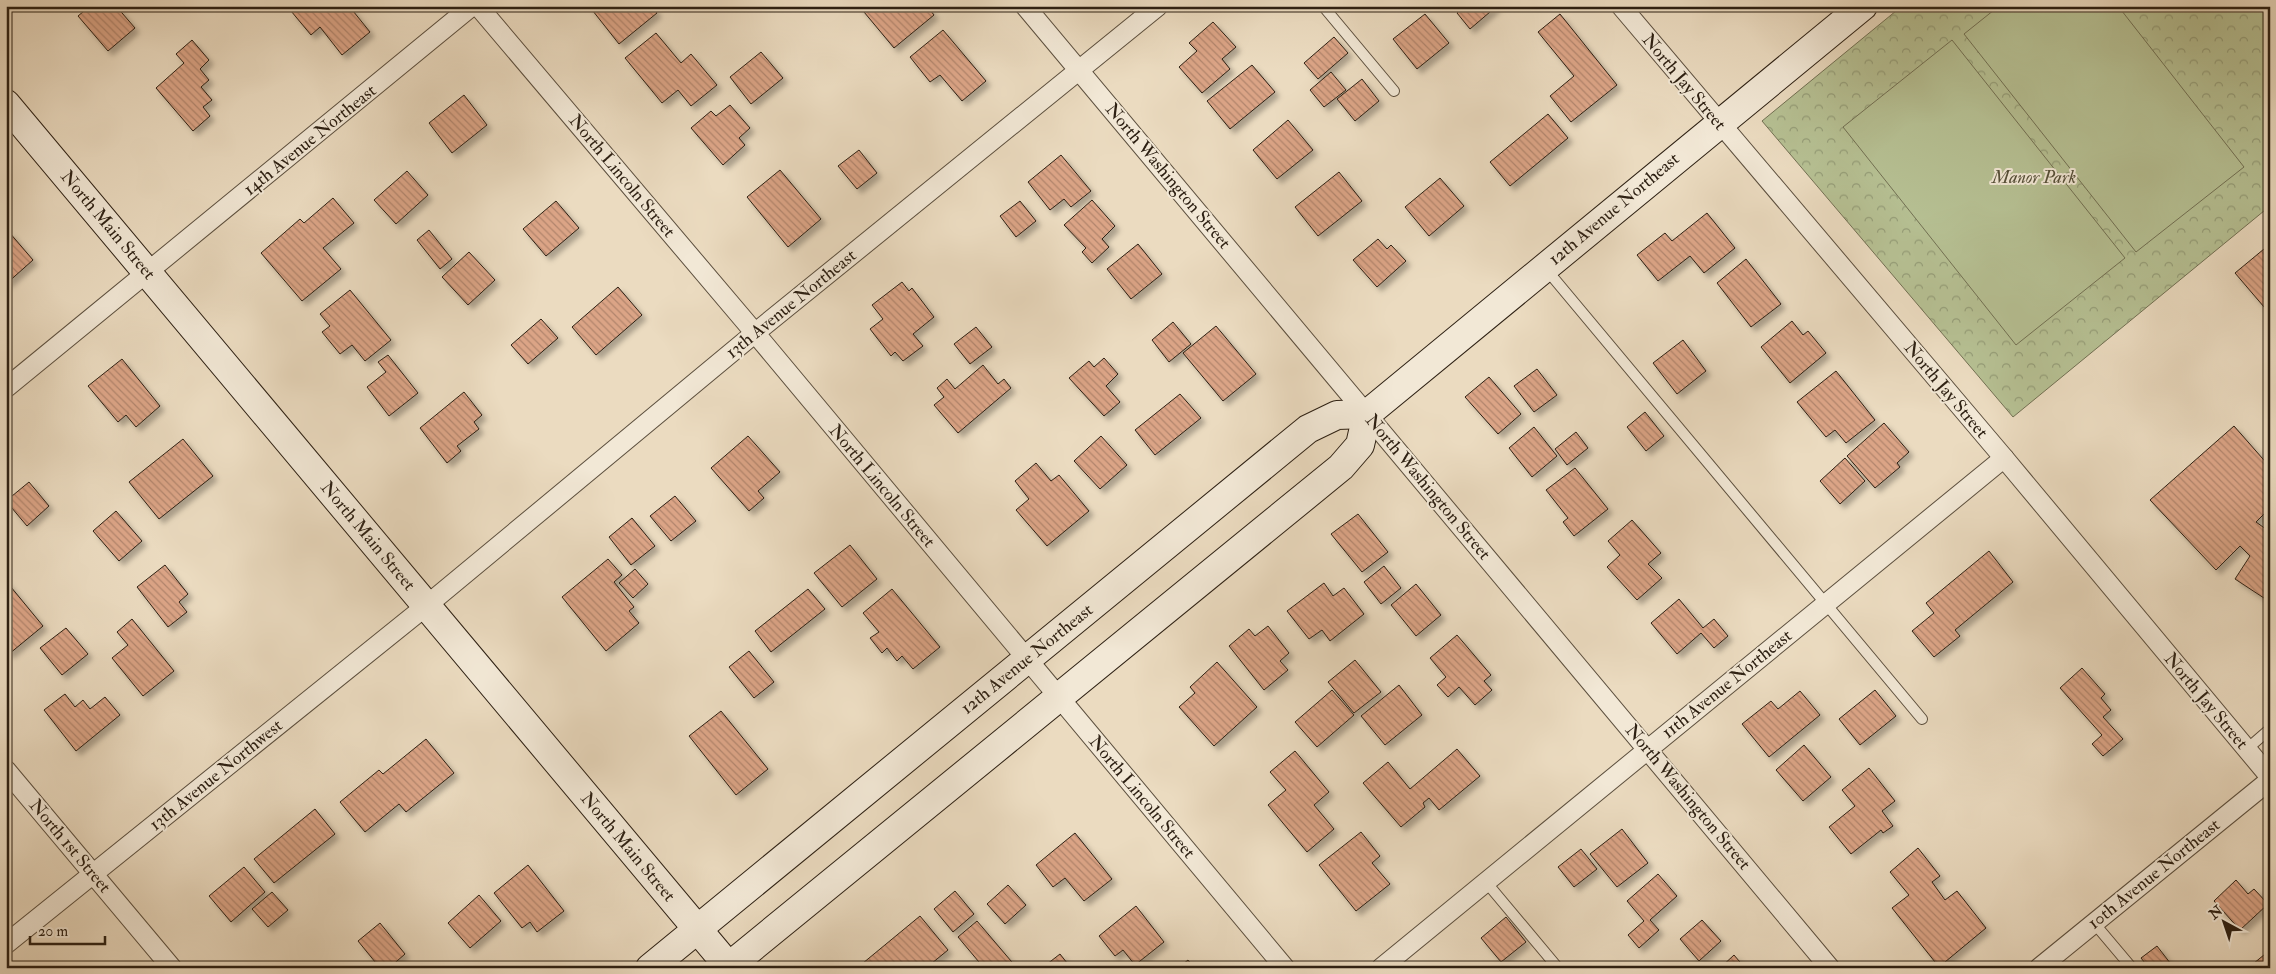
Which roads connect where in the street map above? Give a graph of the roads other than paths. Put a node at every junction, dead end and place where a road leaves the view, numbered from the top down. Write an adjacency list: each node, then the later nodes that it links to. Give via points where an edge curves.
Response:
1 (472, 6): 13 (street, 14th Avenue Northeast)
2 (478, 6): 14 (street, North Lincoln Street)
3 (1025, 6): 8 (street, North Washington Street)
4 (1158, 6): 8 (street, 13th Avenue Northeast)
5 (1323, 6): 9 (lane)
6 (1621, 6): 11 (street, North Jay Street)
7 (1863, 6): 11 (street, 12th Avenue Northeast)
8 (1079, 71): 14 (street, 13th Avenue Northeast); 16 (street, North Washington Street)
9 (1394, 91)
10 (6, 104): 13 (street, North Main Street)
11 (1719, 123): 12 (street, 12th Avenue Northeast); 17 (street, North Jay Street)
12 (1544, 267): 16 (street, 12th Avenue Northeast); 18 (lane)
13 (148, 273): 15 (street, 14th Avenue Northeast); 19 (street, North Main Street)
14 (755, 333): 19 (street, 13th Avenue Northeast); 20 (street, North Lincoln Street)
15 (6, 388)
16 (1367, 414): 20 (street, 12th Avenue Northeast, via 1337,415 1308,429); 21 (street, via 1360,445 1341,467); 24 (street, North Washington Street)
17 (2004, 458): 18 (street, 11th Avenue Northeast); 25 (street, North Jay Street)
18 (1826, 604): 22 (lane); 24 (street, 11th Avenue Northeast)
19 (426, 606): 28 (street, 13th Avenue Northwest); 31 (street, North Main Street)
20 (1026, 659): 21 (street, North Lincoln Street); 31 (street, 12th Avenue Northeast)
21 (1059, 697): 33 (street); 36 (street, North Lincoln Street)
22 (1922, 719)
23 (2270, 729): 25 (lane)
24 (1647, 749): 29 (street, 11th Avenue Northeast); 39 (street, North Washington Street)
25 (2247, 749): 27 (street, North Jay Street)
26 (6, 770): 28 (street, North 1st Street)
27 (2270, 778): 30 (street, 10th Avenue Northeast)
28 (93, 874): 32 (street, 13th Avenue Northwest); 34 (street, North 1st Street)
29 (1486, 882): 37 (street, 11th Avenue Northeast); 38 (lane)
30 (2094, 923): 40 (street, 10th Avenue Northeast); 41 (lane)
31 (698, 930): 33 (street, North Main Street); 35 (street, 12th Avenue Northeast)
32 (6, 944)
33 (729, 967)
34 (172, 968)
35 (650, 968)
36 (1285, 968)
37 (1381, 968)
38 (1558, 968)
39 (1830, 968)
40 (2039, 968)
41 (2132, 968)

